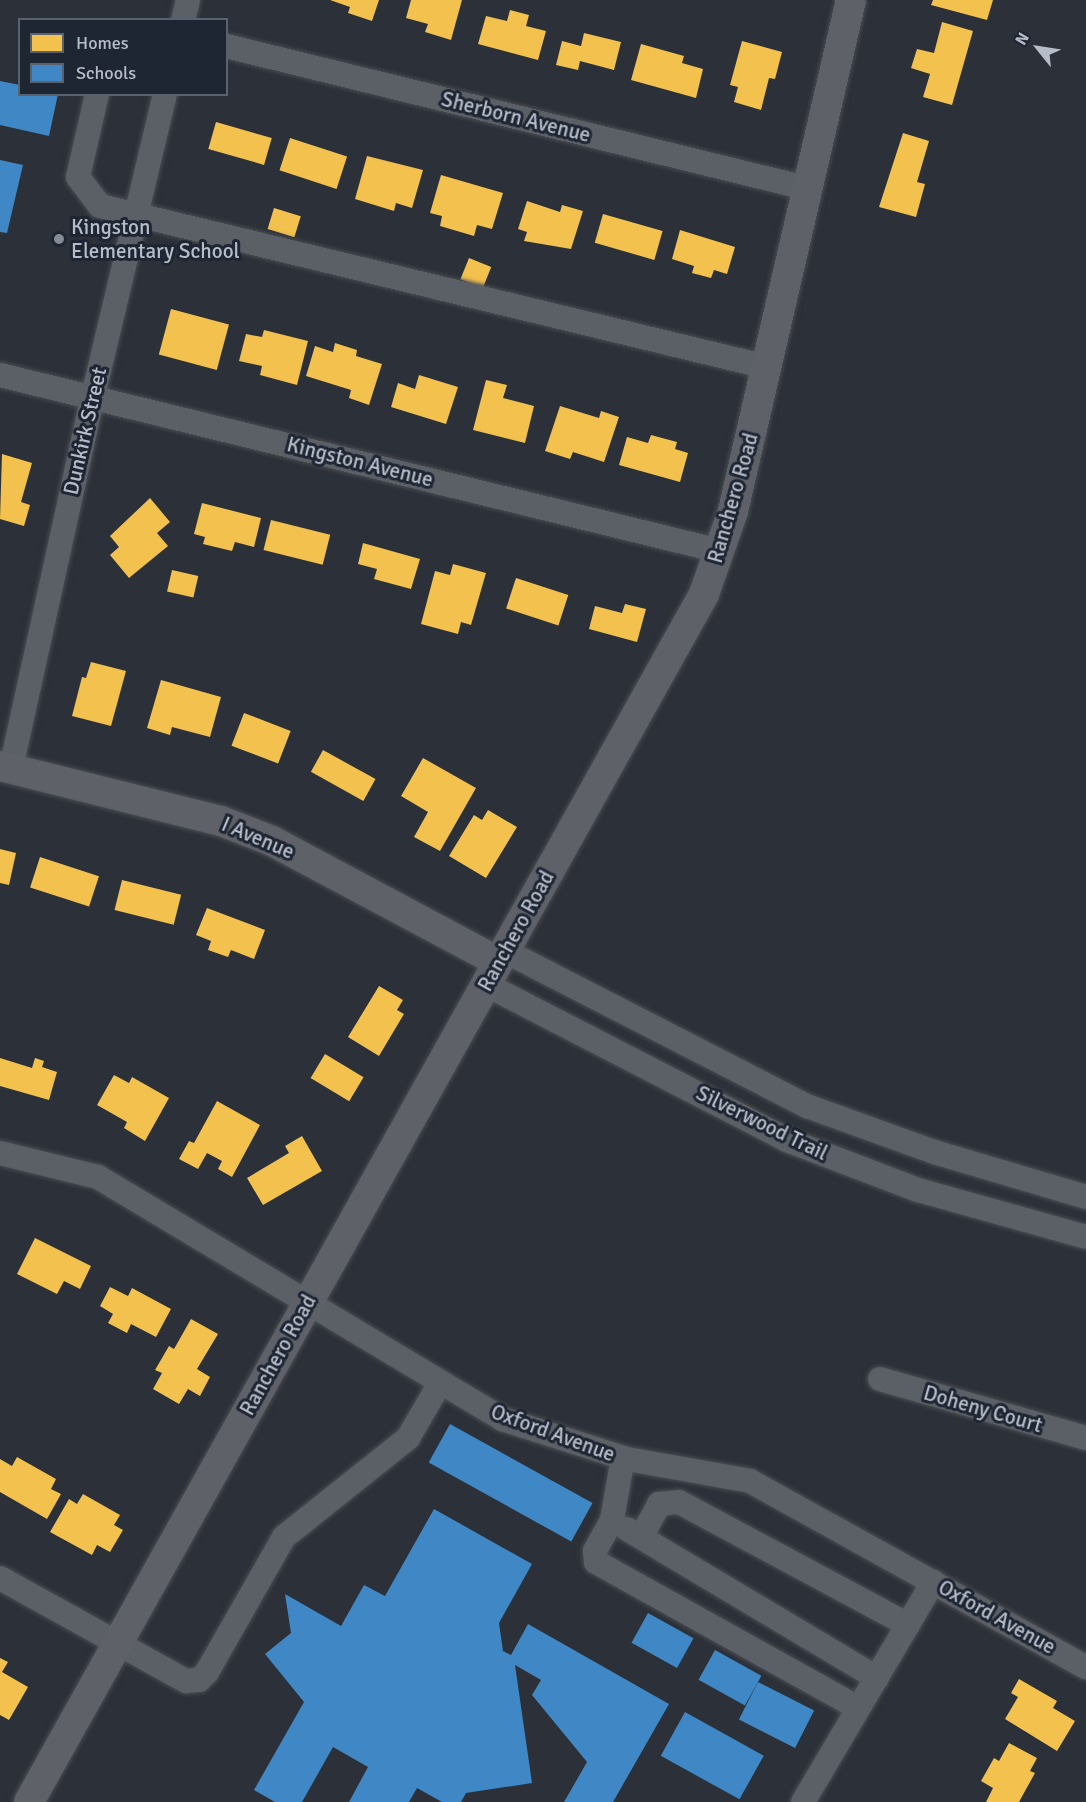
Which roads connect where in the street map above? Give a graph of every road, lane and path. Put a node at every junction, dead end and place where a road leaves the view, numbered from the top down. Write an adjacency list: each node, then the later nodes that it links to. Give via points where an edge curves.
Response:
1 (188, 0): 3 (street)
2 (851, 0): 7 (main road, Ranchero Road)
3 (184, 18)
4 (228, 46): 7 (street, Sherborn Avenue)
5 (97, 96): 8 (street, via 78,177 100,206)
6 (165, 96): 8 (street, Dunkirk Street)
7 (806, 188): 9 (main road, Ranchero Road)
8 (136, 214): 9 (street); 11 (street, Dunkirk Street)
9 (767, 367): 12 (main road, Ranchero Road)
10 (0, 375): 11 (street, Kingston Avenue)
11 (93, 396): 12 (street, Kingston Avenue); 13 (street, Dunkirk Street)
12 (720, 551): 14 (main road, Ranchero Road, via 697,610)
13 (6, 767): 14 (main road, I Avenue, via 221,821 272,841)
14 (496, 966): 16 (street, Silverwood Trail, via 807,1106 933,1152); 17 (street, Silverwood Trail, via 787,1140 918,1190); 18 (main road, Ranchero Road)
15 (0, 1153): 18 (street, Oxford Avenue, via 98,1177)
16 (1086, 1197)
17 (1086, 1237)
18 (306, 1304): 20 (street, Oxford Avenue); 28 (main road, Ranchero Road)
19 (880, 1379): 21 (street, Doheny Court)
20 (440, 1383): 22 (street, Oxford Avenue, via 502,1419); 28 (street, via 408,1438 284,1537 199,1680 186,1681)
21 (1086, 1438)
22 (623, 1458): 23 (street); 26 (street, Oxford Avenue, via 750,1480)
23 (607, 1529): 24 (street); 31 (street, via 595,1551 596,1562)
24 (641, 1538): 27 (street, via 659,1504 679,1502); 30 (street)
25 (0, 1578): 28 (street)
26 (933, 1582): 27 (street); 29 (street, Oxford Avenue)
27 (908, 1625): 30 (street)
28 (119, 1644): 32 (main road, Ranchero Road)
29 (1086, 1666)
30 (877, 1678): 31 (street)
31 (858, 1708): 33 (street)
32 (29, 1802)
33 (803, 1802)

